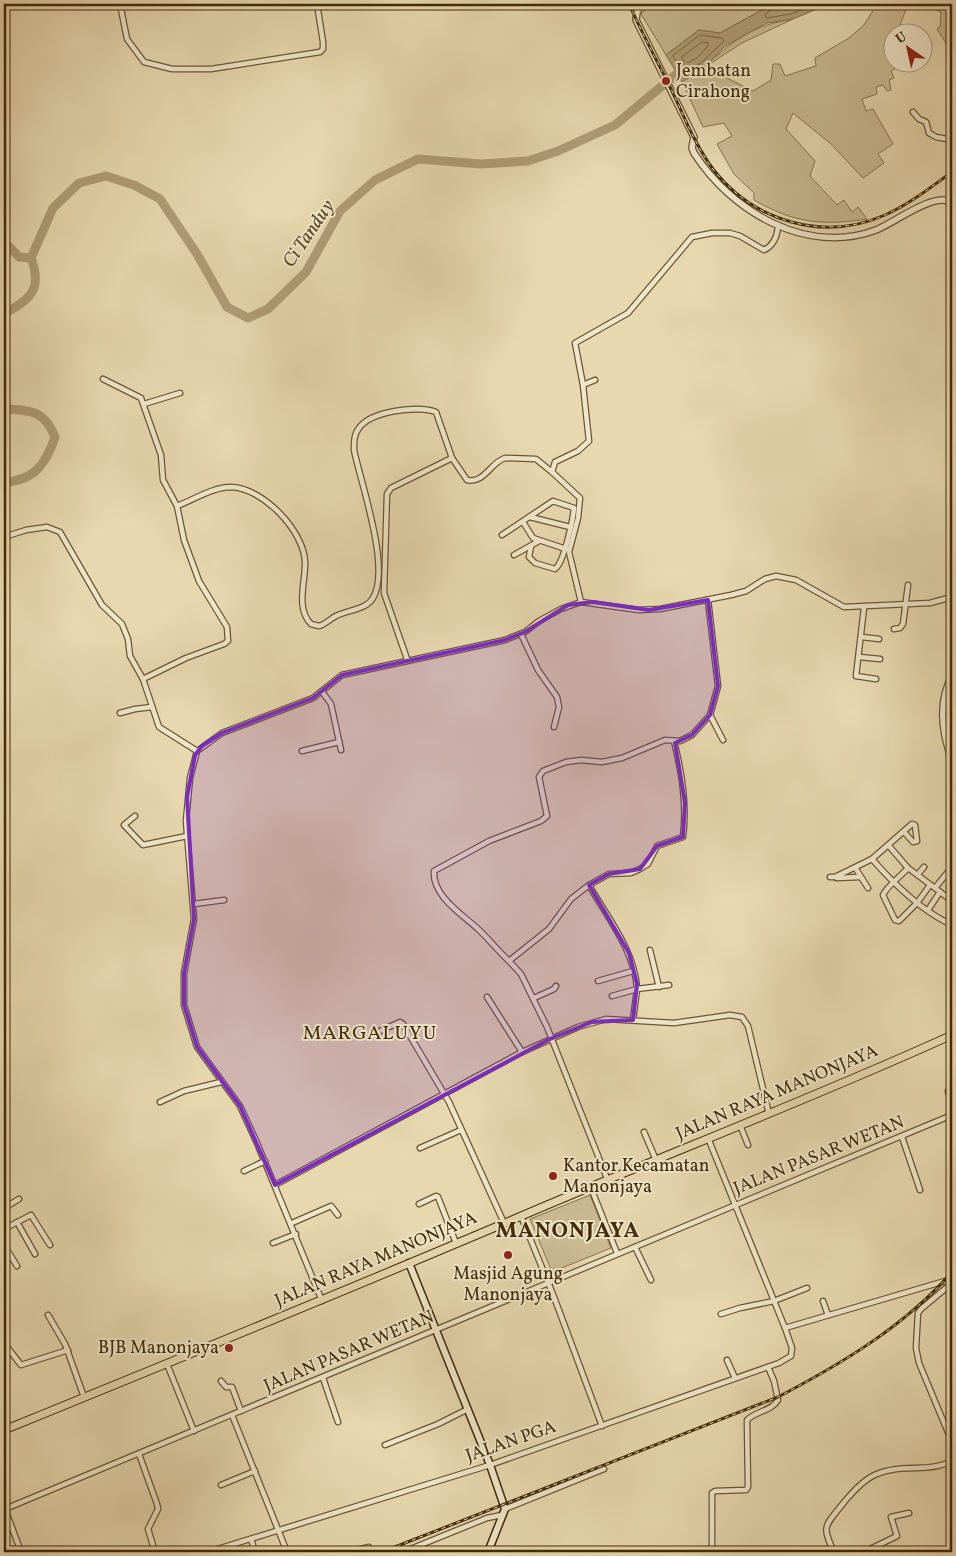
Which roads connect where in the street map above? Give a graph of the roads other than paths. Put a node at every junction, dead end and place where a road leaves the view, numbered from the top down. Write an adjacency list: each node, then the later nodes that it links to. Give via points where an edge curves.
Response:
1 (120, 4): 2 (street, via 127,39 144,62 172,69 211,69 320,52 323,42)
2 (317, 4)
3 (642, 4): 7 (street, via 636,12 636,20 694,137 694,153 722,189)
4 (913, 112): 5 (street, via 926,122 929,133)
5 (952, 140)
6 (952, 202): 7 (street, via 943,199 932,201 895,222 858,234 811,235)
7 (778, 227): 10 (street, via 770,247 764,250 730,233 692,236 628,313 576,341)
8 (103, 379): 12 (street, via 138,395)
9 (595, 380): 10 (street)
10 (583, 385): 14 (street, via 589,441 578,451 555,462)
11 (180, 393): 12 (street)
12 (144, 404): 15 (street, via 161,455 163,480)
13 (452, 458): 14 (street, via 469,481 481,477 505,458 536,458); 27 (street, via 436,412 427,408 415,407 378,416 358,428 354,450 376,540); 28 (street, via 391,488 387,494)
14 (552, 472): 25 (street, via 580,498)
15 (177, 506): 27 (street, via 232,487 271,505 298,536 305,561 302,596 306,618 311,624 323,625 336,616 366,605); 43 (street, via 184,540 199,581 228,627 228,641)
16 (530, 517): 17 (street); 18 (street); 18 (street, via 550,502 559,501 574,508)
17 (522, 522): 19 (street); 21 (street)
18 (570, 527): 23 (street)
19 (502, 535)
20 (4, 537): 43 (street, via 47,527 60,532 102,604 122,624 130,656)
21 (539, 541): 22 (street); 23 (street)
22 (531, 546): 23 (street, via 529,556 533,562 555,569 560,565); 24 (street, via 514,556)
23 (564, 548): 25 (street)
24 (521, 551)
25 (569, 552): 31 (street)
26 (908, 585): 32 (street)
27 (377, 590): 28 (street)
28 (384, 593): 40 (street)
29 (952, 597): 32 (street)
30 (708, 600): 31 (street, via 648,610); 33 (street, via 746,590 776,576 796,580 837,605); 47 (street, via 718,686)
31 (581, 602): 35 (street, via 548,615)
32 (905, 605): 33 (street); 34 (street, via 901,627)
33 (864, 608): 36 (street)
34 (894, 630)
35 (522, 634): 40 (street); 48 (street, via 535,664 557,697 559,707)
36 (862, 637): 37 (street); 38 (street)
37 (880, 639)
38 (859, 658): 39 (street); 42 (street, via 857,677)
39 (880, 658)
40 (407, 659): 44 (street, via 342,675)
41 (952, 676): 55 (street, via 945,693 943,713)
42 (876, 679)
43 (143, 680): 45 (street)
44 (323, 693): 51 (street, via 331,704); 52 (street, via 222,733)
45 (152, 707): 46 (street); 52 (street, via 159,727)
46 (120, 713)
47 (710, 715): 49 (street); 50 (street, via 687,739)
48 (554, 727)
49 (723, 740)
50 (674, 741): 68 (street, via 685,803 683,838 657,846 648,864 640,869 631,873 609,874); 80 (street, via 665,740 622,758 602,762 581,760 543,771 539,777 547,816 482,844 434,871 436,883 451,907 480,930)
51 (340, 742): 53 (street); 54 (street)
52 (197, 750): 58 (street, via 187,797)
53 (341, 750)
54 (302, 751)
55 (952, 760)
56 (135, 816): 58 (street, via 124,825 143,845)
57 (904, 832): 59 (street)
58 (186, 836): 76 (street)
59 (889, 846): 60 (street); 63 (street)
60 (872, 859): 64 (street); 67 (street)
61 (924, 867): 65 (street)
62 (952, 867): 71 (street)
63 (908, 868): 65 (street); 67 (street)
64 (856, 869): 66 (street); 66 (street, via 833,877)
65 (918, 874): 69 (street)
66 (860, 877): 70 (street)
67 (894, 884): 75 (street); 75 (street, via 888,886 883,895 895,920)
68 (589, 885): 80 (street, via 572,899 549,929); 81 (street, via 629,953)
69 (930, 885): 71 (street); 75 (street)
70 (868, 888)
71 (935, 888): 72 (street)
72 (940, 892): 74 (street); 77 (street)
73 (224, 900): 76 (street)
74 (952, 901)
75 (917, 903): 77 (street)
76 (194, 904): 95 (street, via 191,944 184,973 184,1005 196,1048)
77 (928, 910): 78 (street, via 946,922)
78 (952, 915)
79 (650, 950): 85 (street)
80 (509, 961): 89 (street, via 521,974)
81 (633, 971): 82 (street); 86 (street)
82 (598, 981)
83 (556, 986): 89 (street)
84 (669, 986): 85 (street)
85 (659, 987): 86 (street)
86 (637, 989): 87 (street); 90 (street)
87 (612, 996)
88 (487, 997): 94 (street)
89 (534, 998): 93 (street)
90 (633, 1020): 93 (street, via 592,1022); 100 (street, via 674,1023 730,1015 742,1017 748,1026)
91 (380, 1031): 97 (street, via 402,1023)
92 (952, 1035): 100 (main road, JALAN RAYA MANONJAYA)
93 (550, 1039): 94 (street); 112 (street)
94 (522, 1052): 97 (street)
95 (221, 1082): 98 (street, via 184,1091); 110 (street, via 240,1106)
96 (948, 1091): 99 (street)
97 (444, 1093): 103 (street); 113 (street)
98 (160, 1102)
99 (952, 1104)
100 (769, 1114): 102 (main road, JALAN RAYA MANONJAYA)
101 (952, 1116): 105 (street, JALAN PASAR WETAN)
102 (740, 1125): 106 (main road, JALAN RAYA MANONJAYA); 107 (street)
103 (461, 1130): 108 (street); 124 (street)
104 (644, 1132): 109 (street)
105 (902, 1137): 115 (street); 118 (street, JALAN PASAR WETAN)
106 (708, 1138): 109 (main road, JALAN RAYA MANONJAYA); 118 (street)
107 (748, 1145)
108 (420, 1148)
109 (656, 1160): 112 (main road, JALAN RAYA MANONJAYA)
110 (265, 1161): 111 (street); 113 (street)
111 (244, 1171)
112 (608, 1181): 114 (main road, JALAN RAYA MANONJAYA)
113 (275, 1185): 123 (street)
114 (591, 1188): 121 (main road, JALAN RAYA MANONJAYA); 132 (street)
115 (920, 1190)
116 (19, 1199): 119 (street)
117 (419, 1204): 128 (street, via 438,1197)
118 (735, 1205): 131 (street, JALAN PASAR WETAN); 142 (street)
119 (4, 1208)
120 (338, 1215): 123 (street, via 332,1206)
121 (521, 1216): 124 (main road, JALAN RAYA MANONJAYA); 138 (street)
122 (17, 1222): 125 (street); 130 (street, via 32,1215); 133 (street)
123 (292, 1223): 126 (street)
124 (504, 1223): 128 (main road, JALAN RAYA MANONJAYA)
125 (4, 1230)
126 (296, 1234): 127 (street); 141 (street)
127 (273, 1243)
128 (456, 1243): 134 (main road, JALAN RAYA MANONJAYA)
129 (4, 1245): 135 (street)
130 (50, 1245)
131 (635, 1247): 132 (street, JALAN PASAR WETAN); 137 (street)
132 (617, 1253): 138 (street, JALAN PASAR WETAN)
133 (35, 1254)
134 (409, 1263): 141 (main road, JALAN RAYA MANONJAYA); 148 (main road)
135 (16, 1266)
136 (952, 1279): 146 (street)
137 (651, 1280)
138 (548, 1283): 148 (street, JALAN PASAR WETAN); 162 (street)
139 (952, 1283): 165 (street, via 918,1313 916,1348 928,1389)
140 (807, 1288): 142 (street)
141 (322, 1301): 152 (main road, JALAN RAYA MANONJAYA)
142 (774, 1301): 144 (street); 147 (street)
143 (823, 1301): 146 (street)
144 (721, 1314)
145 (48, 1315): 150 (street)
146 (828, 1315): 147 (street)
147 (785, 1328): 153 (street, JALAN PGA, via 793,1354)
148 (436, 1330): 154 (street, JALAN PASAR WETAN); 158 (main road)
149 (4, 1343): 150 (street, via 21,1365)
150 (68, 1350): 157 (street)
151 (727, 1360): 155 (street)
152 (168, 1364): 157 (main road, JALAN RAYA MANONJAYA); 164 (street)
153 (768, 1366): 155 (street, JALAN PGA); 190 (street, via 778,1400 772,1407 747,1420 746,1490 712,1493)
154 (323, 1378): 159 (street, JALAN PASAR WETAN); 161 (street)
155 (735, 1378): 162 (street, JALAN PGA)
156 (221, 1381): 159 (street, via 226,1387 232,1387)
157 (84, 1397): 163 (main road, JALAN RAYA MANONJAYA)
158 (468, 1409): 166 (street); 169 (main road)
159 (241, 1411): 160 (street, JALAN PASAR WETAN)
160 (232, 1415): 164 (street, JALAN PASAR WETAN); 171 (street)
161 (338, 1422)
162 (602, 1426): 169 (street, JALAN PGA)
163 (4, 1430)
164 (194, 1431): 167 (street, JALAN PASAR WETAN)
165 (952, 1442)
166 (385, 1445)
167 (139, 1454): 173 (street, JALAN PASAR WETAN); 182 (street, via 158,1509 148,1529)
168 (952, 1461): 191 (street, via 928,1468 882,1470 867,1477 854,1488 826,1525 825,1535)
169 (490, 1465): 174 (main road); 176 (street, JALAN PGA)
170 (604, 1469): 174 (street)
171 (255, 1471): 172 (street); 176 (street)
172 (221, 1485)
173 (4, 1508): 181 (street)
174 (503, 1512): 179 (street); 189 (main road)
175 (909, 1513): 180 (street, via 891,1517 898,1536)
176 (279, 1532): 177 (street, JALAN PGA); 185 (street)
177 (251, 1539): 183 (street, JALAN PGA); 184 (street)
178 (369, 1547): 186 (street)
179 (417, 1548): 187 (street); 188 (street)
180 (872, 1550): 192 (street)
181 (21, 1552)
182 (155, 1552)
183 (208, 1552)
184 (255, 1552)
185 (287, 1552)
186 (350, 1552)
187 (403, 1552)
188 (411, 1552)
189 (488, 1552)
190 (712, 1552)
191 (834, 1552)
192 (864, 1552)

